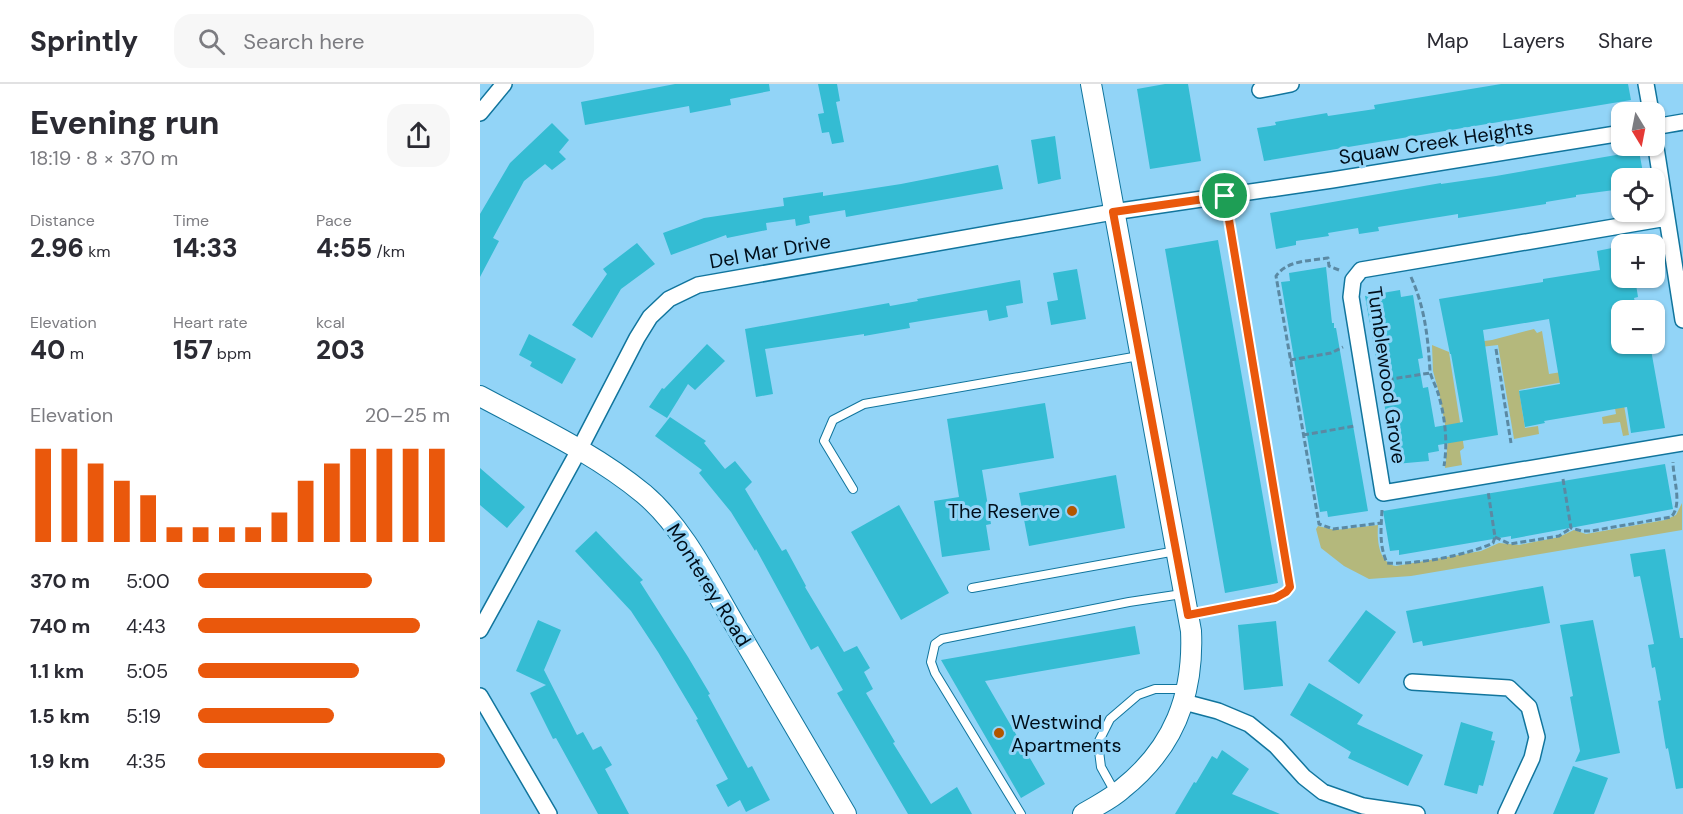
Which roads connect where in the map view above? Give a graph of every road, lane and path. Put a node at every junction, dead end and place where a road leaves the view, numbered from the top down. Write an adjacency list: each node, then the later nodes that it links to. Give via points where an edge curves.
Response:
1 (504, 84): 7 (street)
2 (1091, 84): 14 (street)
3 (1291, 84): 5 (street)
4 (1646, 84): 6 (street)
5 (1260, 90)
6 (1649, 102)
7 (480, 113)
8 (1683, 122): 9 (street)
9 (1665, 125)
10 (1611, 135): 12 (street, Squaw Creek Heights)
11 (1657, 156): 15 (street)
12 (1257, 190): 13 (street, Del Mar Drive)
13 (1225, 196): 14 (street, Del Mar Drive); 42 (lane, via 1290,587 1275,598)
14 (1113, 212): 21 (street); 30 (street, Del Mar Drive, via 698,285 669,299 650,317)
15 (1667, 218): 16 (street, Tumblewood Grove, via 1361,270); 18 (street)
16 (1355, 277): 19 (street, Tumblewood Grove, via 1351,297); 22 (path, via 1329,266 1328,258 1285,266 1276,276)
17 (1411, 277): 23 (path, via 1424,316)
18 (1683, 320)
19 (1359, 343): 22 (path, via 1331,353); 24 (street, Tumblewood Grove)
20 (1496, 349): 28 (path)
21 (1140, 356): 34 (lane, via 864,404 833,420 824,441); 39 (street)
22 (1290, 360): 27 (path)
23 (1430, 373): 24 (path, via 1392,379 1380,389); 32 (path, via 1446,435)
24 (1367, 392): 26 (street, Tumblewood Grove)
25 (480, 396): 30 (street, Monterey Road)
26 (1372, 424): 27 (path); 35 (street, Tumblewood Grove)
27 (1303, 435): 36 (path, via 1319,524 1333,529)
28 (1512, 442)
29 (1678, 444): 31 (street, Tumblewood Grove); 37 (path, via 1672,466 1679,498 1675,514 1591,531)
30 (579, 450): 43 (street, Del Mar Drive); 49 (street, Monterey Road, via 645,495 682,538)
31 (1561, 463): 33 (street, Tumblewood Grove); 37 (path)
32 (1443, 470)
33 (1485, 475): 35 (street, Tumblewood Grove); 38 (path)
34 (853, 489)
35 (1383, 493): 36 (path)
36 (1381, 523): 38 (path, via 1387,563 1401,564 1480,549 1493,543)
37 (1571, 528): 38 (path, via 1559,536 1510,544)
38 (1495, 537)
39 (1176, 551): 40 (lane); 41 (street)
40 (972, 588)
41 (1184, 594): 42 (street); 50 (lane, via 942,639 935,644 931,662 935,673)
42 (1188, 615): 45 (street, via 1192,656)
43 (480, 630)
44 (1412, 682): 53 (street, via 1509,688 1530,707 1537,737 1532,758)
45 (1186, 695): 47 (street, via 1169,738 1147,767); 47 (lane, via 1155,689 1138,695 1110,718 1098,743 1101,767); 52 (street, via 1249,724 1323,792 1356,804)
46 (480, 696): 48 (street)
47 (1116, 794): 51 (street)
48 (549, 814)
49 (846, 814)
50 (1022, 814)
51 (1083, 814)
52 (1417, 814)
53 (1506, 814)

